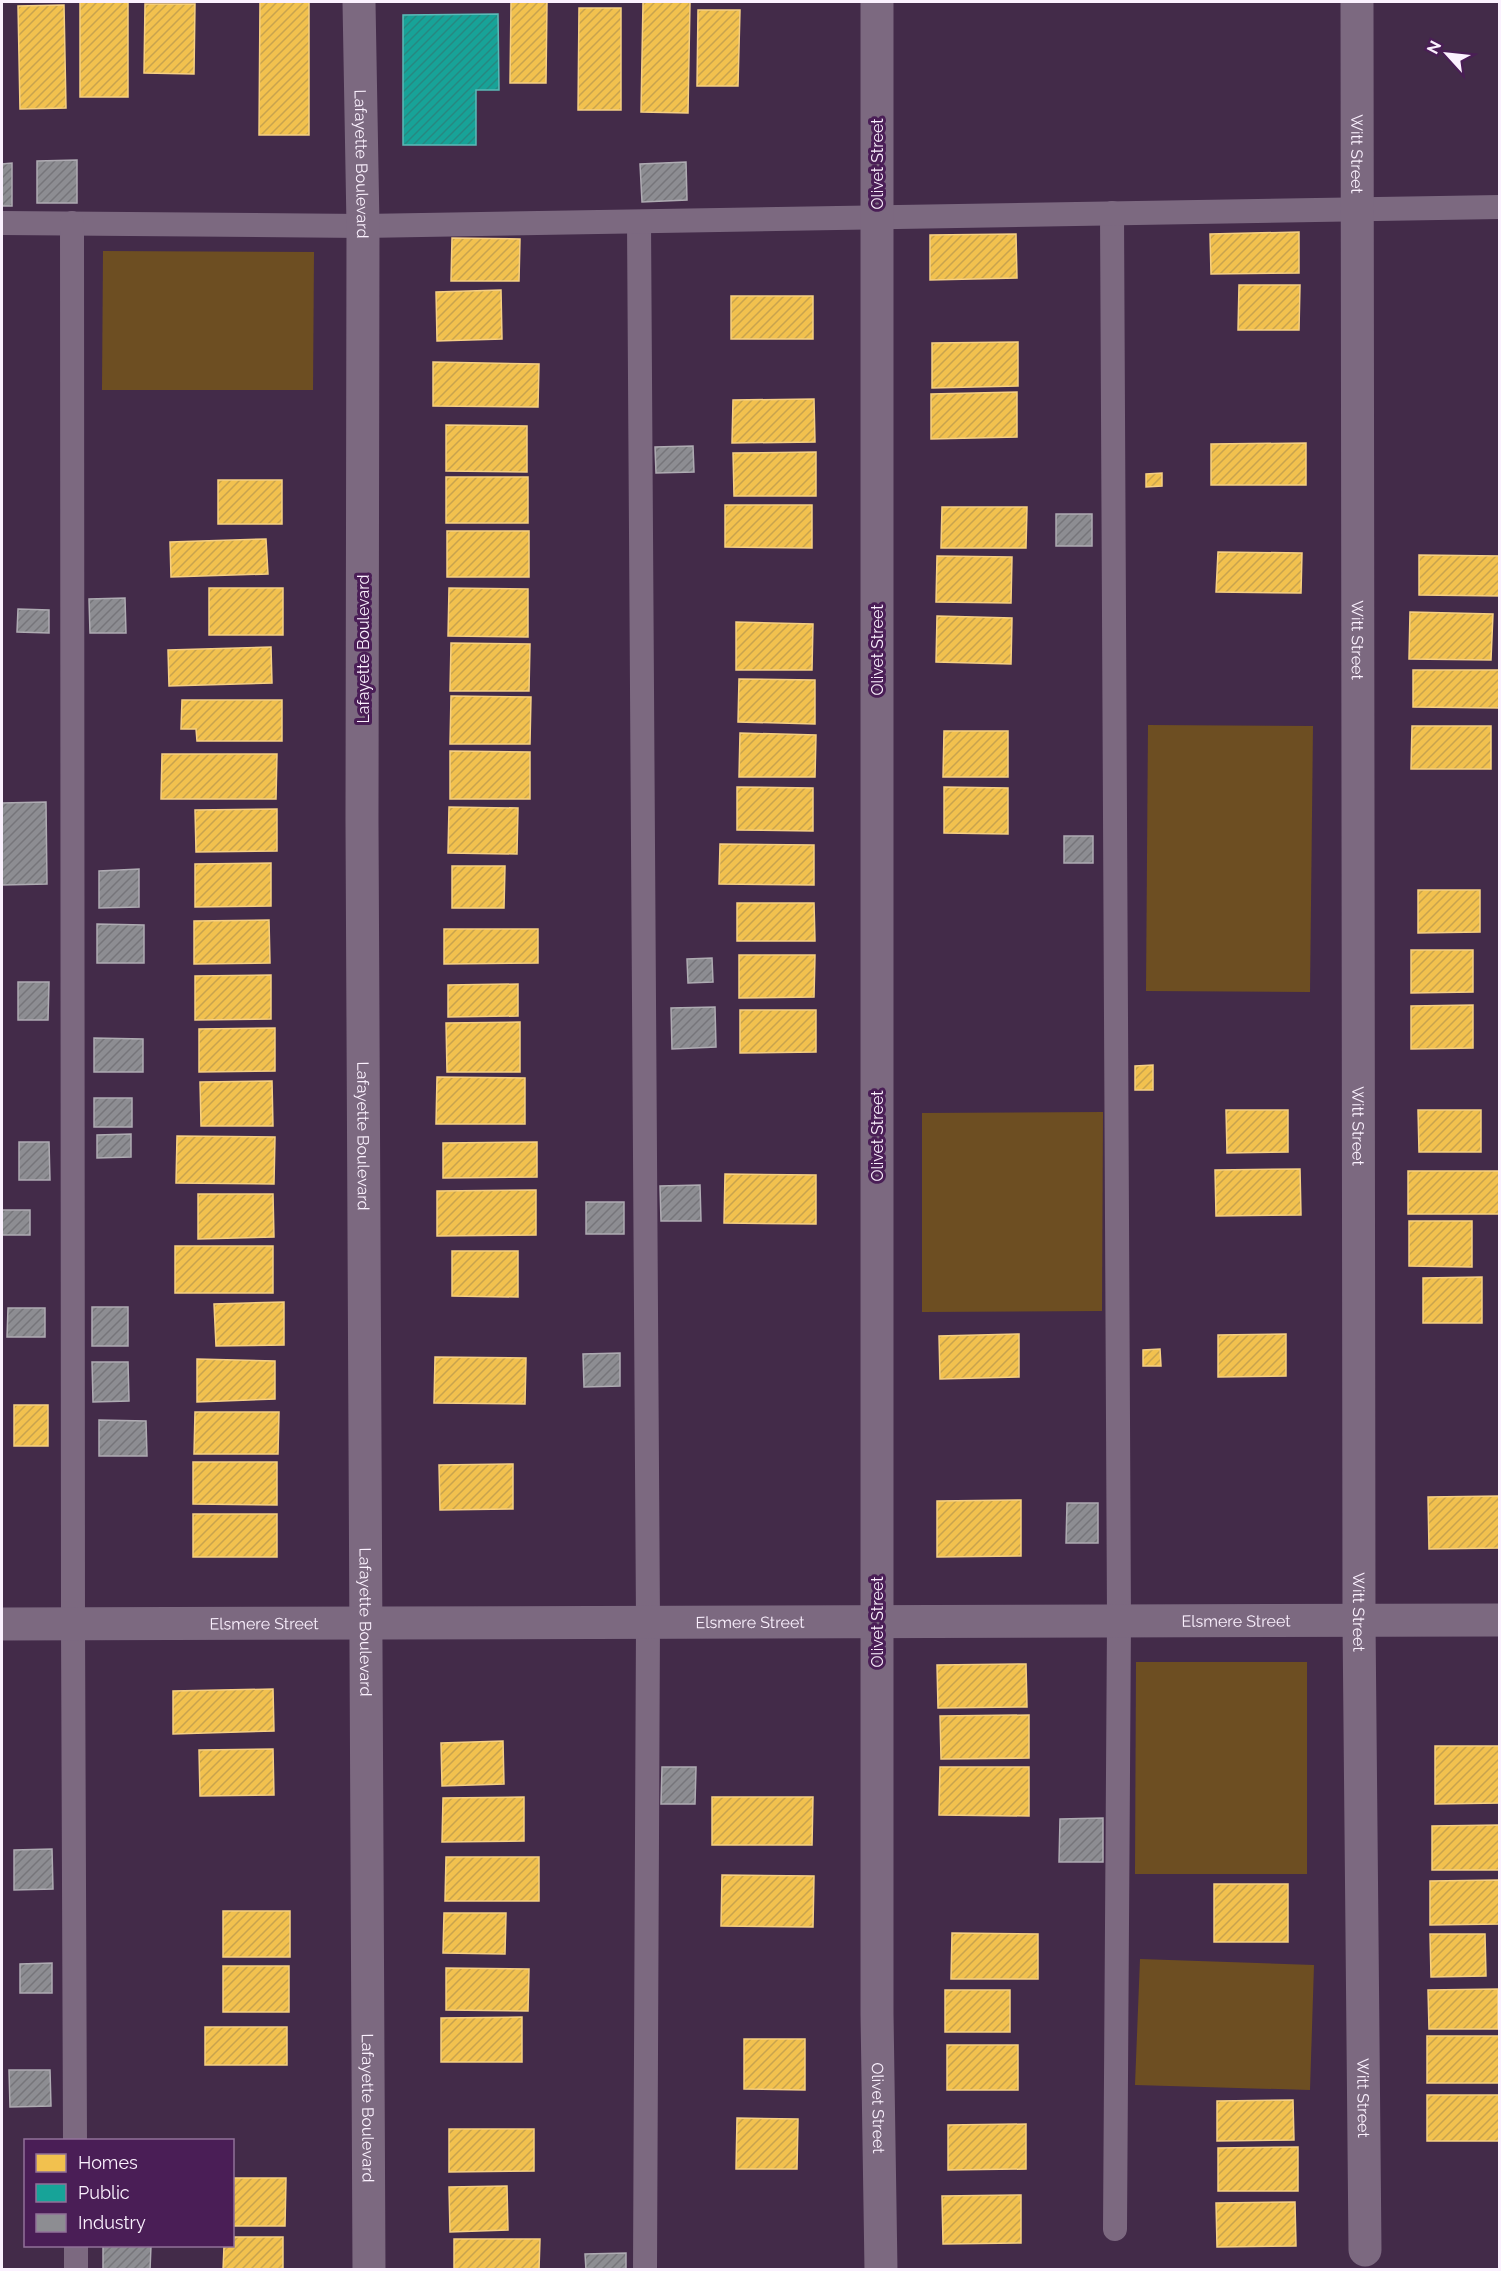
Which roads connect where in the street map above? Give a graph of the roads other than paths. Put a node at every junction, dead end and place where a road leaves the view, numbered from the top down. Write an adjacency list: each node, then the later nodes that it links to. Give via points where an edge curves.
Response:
1 (359, 2): 11 (street, Lafayette Boulevard)
2 (877, 2): 7 (street, Olivet Street)
3 (1357, 2): 5 (street, Witt Street)
4 (1500, 207): 5 (lane)
5 (1357, 208): 6 (lane); 12 (street, Witt Street)
6 (1112, 213): 7 (lane); 14 (lane)
7 (877, 218): 8 (lane); 16 (street, Olivet Street)
8 (639, 222): 11 (lane); 15 (lane)
9 (2, 223): 10 (lane)
10 (72, 223): 11 (lane); 19 (lane)
11 (363, 226): 17 (street, Lafayette Boulevard)
12 (1359, 1620): 13 (street, Elsmere Street); 14 (street, Elsmere Street); 23 (street, Witt Street)
13 (1500, 1620)
14 (1119, 1621): 16 (street, Elsmere Street); 21 (lane)
15 (648, 1622): 16 (street, Elsmere Street); 17 (street, Elsmere Street); 26 (lane)
16 (877, 1622): 27 (street, Olivet Street)
17 (365, 1623): 19 (street, Elsmere Street); 25 (street, Lafayette Boulevard)
18 (2, 1624): 19 (street, Elsmere Street)
19 (73, 1624): 20 (lane)
20 (75, 2139)
21 (1115, 2229)
22 (76, 2247): 24 (lane)
23 (1365, 2250)
24 (76, 2270)
25 (369, 2270)
26 (645, 2270)
27 (881, 2270)

